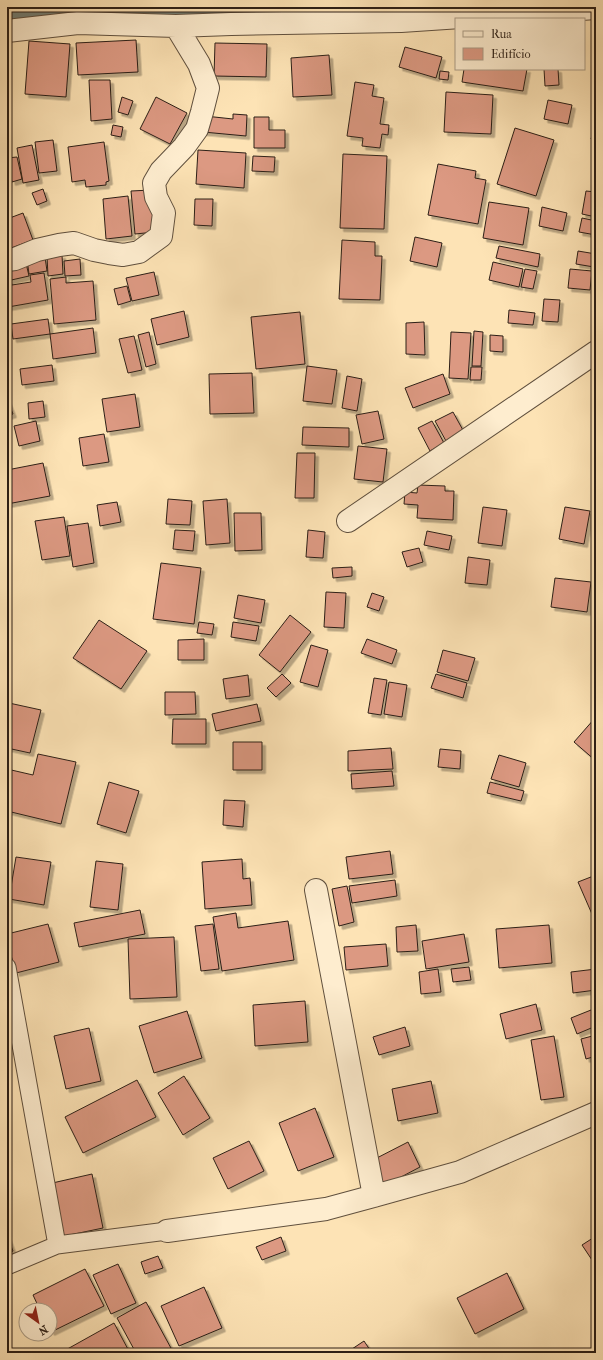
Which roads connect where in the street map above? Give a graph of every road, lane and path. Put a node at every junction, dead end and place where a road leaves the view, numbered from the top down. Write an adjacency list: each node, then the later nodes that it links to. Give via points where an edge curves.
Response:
1 (596, 8): 2 (street, via 401,21)
2 (176, 26): 3 (street, via 78,23); 4 (street, via 198,64 208,88 197,129 184,147 160,171 154,183 156,197 164,213 161,236 139,252 122,255 74,243 37,250)
3 (7, 30)
4 (7, 260)
5 (596, 352): 6 (street)
6 (348, 521)
7 (316, 890): 10 (street)
8 (7, 967): 12 (lane)
9 (596, 1113): 10 (street, via 460,1172)
10 (374, 1196): 11 (street, via 326,1209)
11 (167, 1231): 12 (lane)
12 (57, 1245): 13 (lane)
13 (7, 1266)

